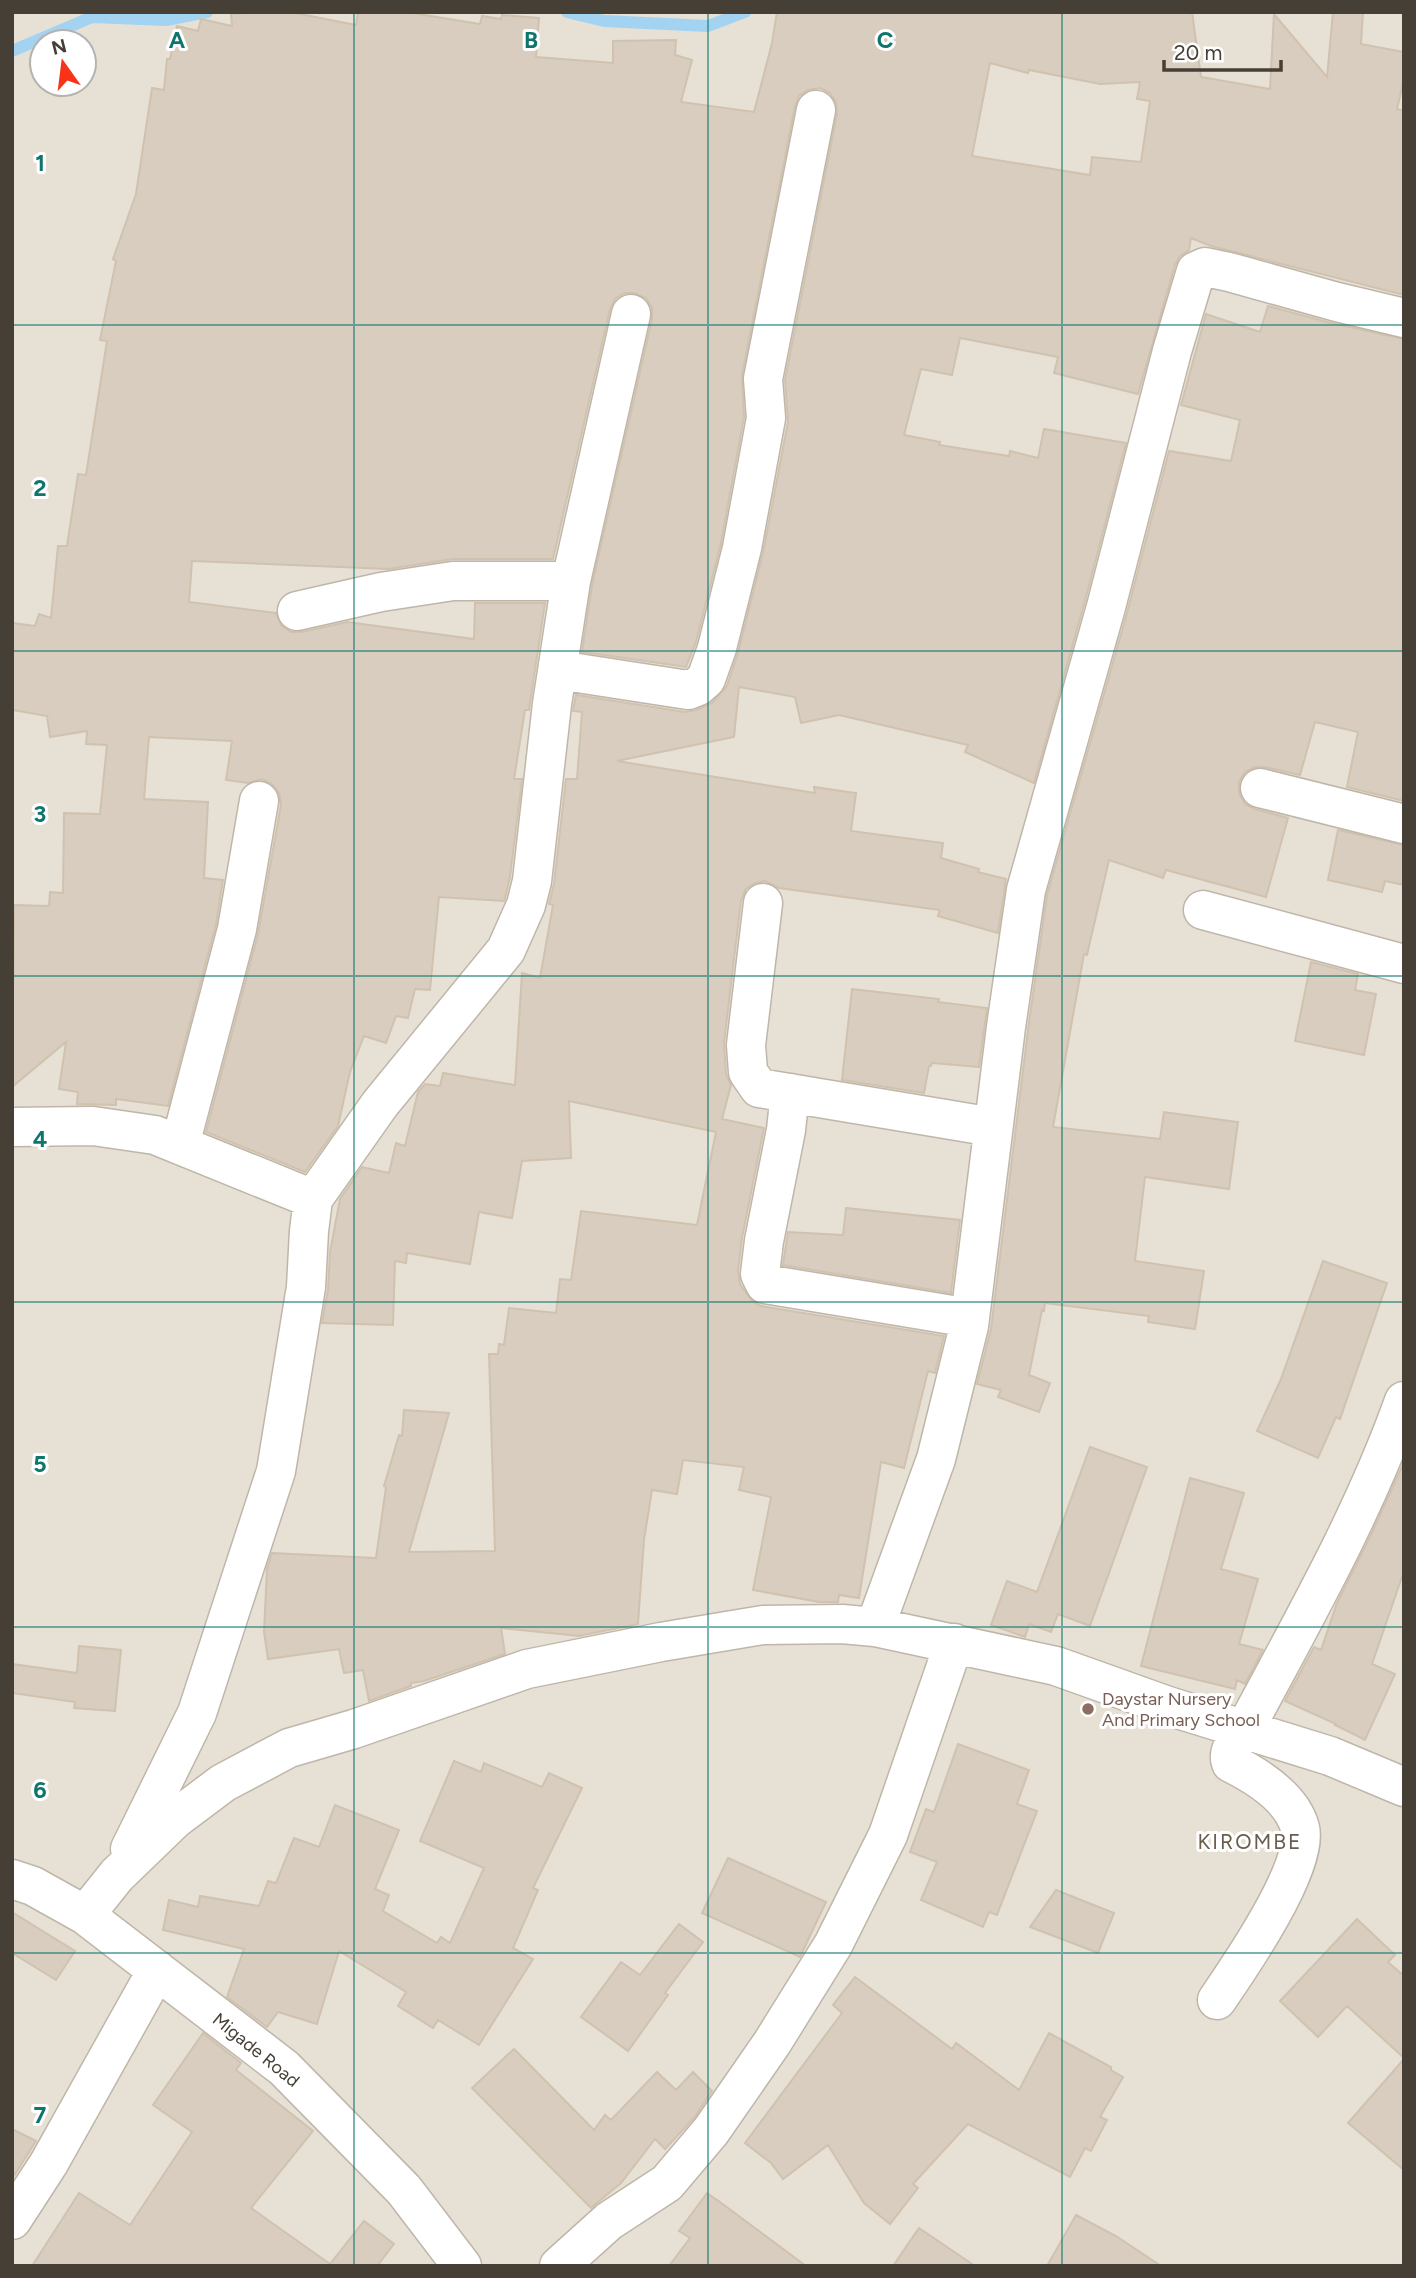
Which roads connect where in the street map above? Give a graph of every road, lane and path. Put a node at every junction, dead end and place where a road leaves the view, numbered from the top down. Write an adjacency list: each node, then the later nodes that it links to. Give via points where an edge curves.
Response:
1 (816, 110): 6 (street, via 763,379 766,418 742,548 718,649 706,679 688,690)
2 (631, 314): 4 (street)
3 (1404, 318): 15 (street, via 1229,272 1205,267 1196,271 1026,890)
4 (571, 581): 5 (street, via 453,581); 6 (street)
5 (298, 611)
6 (558, 670): 17 (street, via 532,881 519,923 506,950 380,1104)
7 (1261, 788): 9 (street)
8 (259, 801): 16 (street, via 237,929)
9 (1404, 824)
10 (763, 903): 13 (street, via 746,1045 748,1072 759,1088)
11 (1203, 910): 12 (street)
12 (1404, 964)
13 (790, 1093): 15 (street); 18 (street, via 764,1241 760,1274 765,1284)
14 (12, 1127): 16 (street, via 127,1129)
15 (993, 1127): 18 (street)
16 (180, 1146): 17 (street)
17 (313, 1199): 24 (street, via 306,1287 276,1471 197,1713)
18 (970, 1318): 20 (street, via 936,1459)
19 (1404, 1401): 22 (street, via 1342,1547)
20 (875, 1627): 21 (street); 24 (street, via 763,1625 527,1670 289,1748 223,1783 175,1819)
21 (954, 1643): 22 (street, via 1056,1666); 31 (street, via 888,1835 833,1945 772,2043 712,2131 667,2183 610,2221)
22 (1245, 1729): 23 (street, via 1330,1756); 28 (street, via 1230,1750 1231,1763 1252,1774 1287,1804 1300,1828 1301,1846 1250,1951)
23 (1404, 1787)
24 (117, 1875): 26 (street)
25 (12, 1879): 26 (street, Migade Road)
26 (85, 1915): 27 (street, Migade Road)
27 (157, 1970): 29 (street); 30 (street, Migade Road, via 284,2068 404,2190)
28 (1217, 2000)
29 (12, 2220)
30 (462, 2266)
31 (559, 2266)

